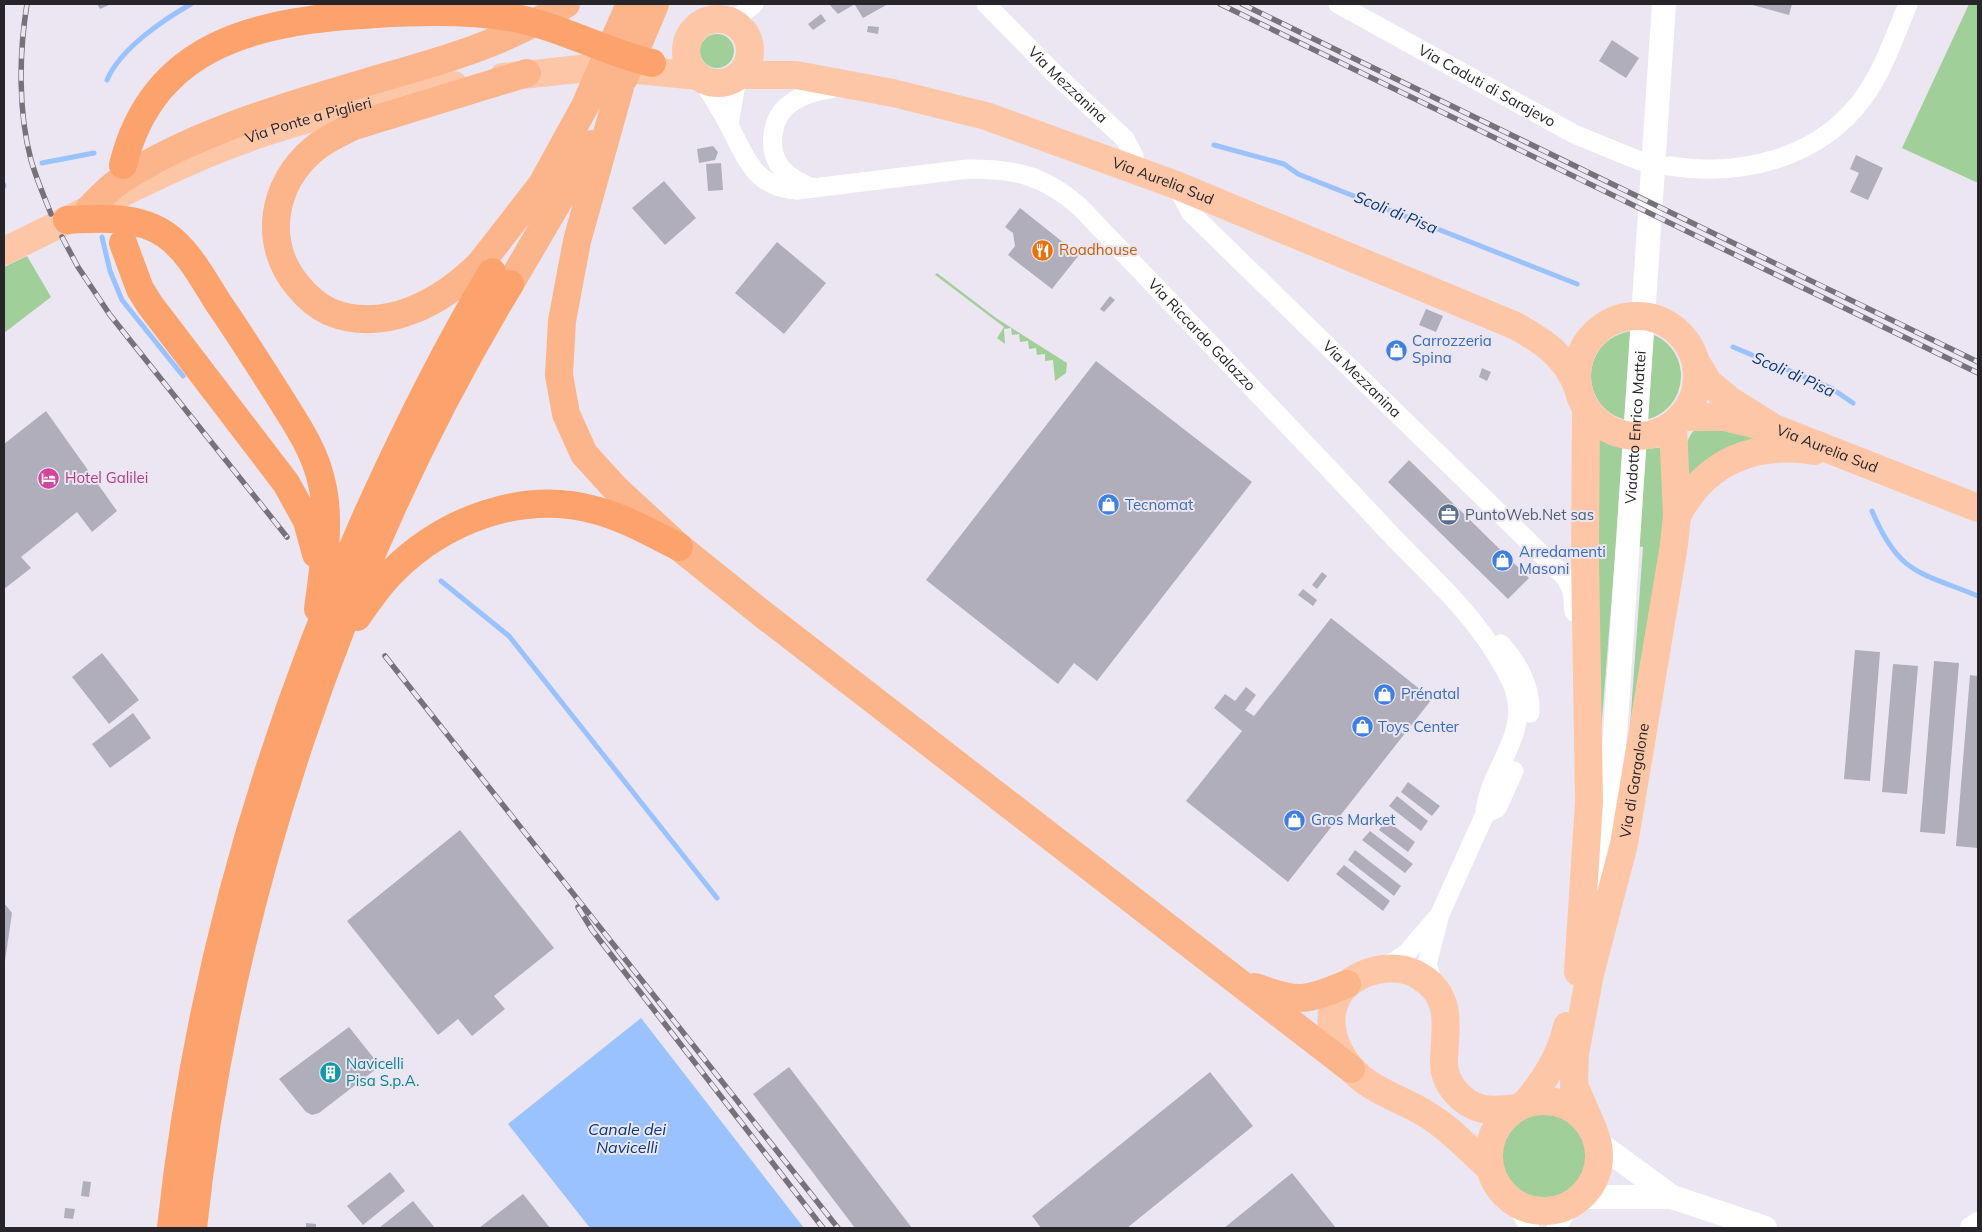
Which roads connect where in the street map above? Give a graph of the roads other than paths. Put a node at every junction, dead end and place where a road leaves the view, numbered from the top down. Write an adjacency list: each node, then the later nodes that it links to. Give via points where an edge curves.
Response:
1 (566, 4): 25 (highway, via 507,36 415,69 312,99 193,142 116,183)
2 (630, 4): 28 (highway, via 585,106)
3 (655, 4): 13 (highway)
4 (754, 4): 9 (street)
5 (986, 4): 22 (street, Via Mezzanina, via 1055,74 1125,138)
6 (1338, 4): 19 (street, Via Caduti di Sarajevo, via 1574,134)
7 (1664, 4): 46 (street, Viadotto Enrico Mattei, via 1606,851)
8 (1908, 4): 21 (street, via 1877,76 1864,97 1832,132 1790,155 1766,163 1708,170)
9 (732, 22): 10 (main road, via 712,20 703,23 691,34); 11 (main road, via 745,33)
10 (686, 47): 13 (main road, Via Ponte a Piglieri); 16 (main road, via 688,62)
11 (751, 49): 14 (main road); 15 (main road, via 748,64)
12 (527, 73): 13 (main road, Via Ponte a Piglieri, via 589,68); 25 (main road, Via Ponte a Piglieri, via 410,94 291,124 208,153); 28 (highway, via 354,126 329,138 296,169 284,187 277,208 274,230 285,268 304,293 331,312 370,318 389,317 409,312)
13 (637, 73): 16 (main road, Via Ponte a Piglieri); 20 (highway, via 619,54 549,27 502,16 400,12 283,24 244,33 218,44 176,72 139,120); 28 (highway, via 583,162); 38 (highway, via 586,204 559,338 559,375 566,414 584,454)
14 (796, 75): 15 (main road); 17 (main road, Via Aurelia Sud)
15 (739, 76): 16 (main road, via 720,84); 18 (street)
16 (700, 78): 18 (street, Via Riccardo Galazzo)
17 (865, 87): 22 (main road, Via Aurelia Sud, via 986,116); 24 (street, via 841,87 812,93 791,103 778,117 772,142 777,163 795,180)
18 (729, 126): 24 (street, Via Riccardo Galazzo, via 747,160 765,180 788,189)
19 (1640, 161)
20 (123, 165)
21 (1669, 166)
22 (1137, 172): 23 (main road, Via Aurelia Sud)
23 (1176, 185): 29 (main road, Via Aurelia Sud); 40 (street, Via Mezzanina, via 1191,213)
24 (812, 188): 44 (street, Via Riccardo Galazzo, via 968,169 1013,171 1046,182 1081,208 1474,620 1510,679 1517,703 1515,732 1486,801 1485,814)
25 (79, 214): 27 (main road, Via Ponte a Piglieri); 41 (highway, via 141,223 165,234 188,257 248,346 309,447 323,486 325,506)
26 (123, 243): 41 (highway, via 136,280 150,305 286,483 306,521)
27 (14, 246)
28 (494, 273): 42 (highway, via 457,330 422,396)
29 (1516, 326): 30 (main road, Via Aurelia Sud, via 1574,334); 32 (main road, Via Aurelia Sud, via 1558,354 1574,378)
30 (1602, 327): 31 (main road, via 1625,317 1658,319 1679,333 1690,346); 32 (main road, via 1581,354 1577,371)
31 (1696, 362): 33 (main road, via 1696,391); 34 (main road, Via Aurelia Sud, via 1710,383 1731,401)
32 (1582, 398): 33 (main road, via 1603,426 1626,435 1650,435); 39 (main road, Via di Gargalone)
33 (1677, 421): 34 (main road, via 1724,417); 37 (main road, Via di Gargalone)
34 (1774, 428): 35 (main road, Via Aurelia Sud)
35 (1878, 468): 36 (main road, Via Aurelia Sud); 37 (main road, via 1803,450 1746,453 1725,463 1697,486)
36 (1978, 508)
37 (1677, 516): 46 (main road, Via di Gargalone, via 1624,844)
38 (679, 547): 42 (highway, via 619,518 594,510 554,504 500,510 448,530 408,557); 47 (highway)
39 (1585, 557): 40 (street); 43 (main road, Via di Gargalone)
40 (1555, 566): 43 (street, Via Mezzanina, via 1568,580 1572,590 1578,683)
41 (321, 572): 42 (highway, via 318,607)
42 (322, 649): 58 (highway, via 256,810 227,916 199,1045); 59 (highway, via 244,934 222,1035)
43 (1589, 719): 46 (main road, Via di Gargalone)
44 (1440, 914): 45 (street, Via Riccardo Galazzo, via 1406,954); 49 (street, Via Riccardo Galazzo, via 1427,964)
45 (1382, 969): 48 (main road, via 1361,975); 49 (main road, via 1412,972)
46 (1584, 972): 51 (main road, Via di Gargalone, via 1560,1048 1542,1084); 52 (main road, Via di Gargalone, via 1574,1085)
47 (1235, 980): 48 (highway, via 1292,999 1319,995); 50 (highway)
48 (1347, 984): 50 (main road, via 1334,1002 1331,1031)
49 (1435, 990): 51 (main road, via 1445,1008 1444,1064 1453,1090 1483,1109)
50 (1351, 1069): 53 (main road, via 1382,1091 1428,1115)
51 (1521, 1106): 52 (main road, via 1543,1100 1563,1104 1580,1113); 53 (main road, via 1502,1119 1493,1135)
52 (1595, 1136): 54 (street); 55 (main road, via 1599,1162 1597,1173)
53 (1490, 1168): 56 (main road, via 1495,1182)
54 (1672, 1197): 55 (street); 62 (street)
55 (1576, 1201): 56 (main road, via 1543,1212); 61 (street)
56 (1515, 1203): 60 (street)
57 (1978, 1224): 63 (street)
58 (171, 1228)
59 (193, 1228)
60 (1530, 1228)
61 (1556, 1228)
62 (1765, 1228)
63 (1972, 1228)

